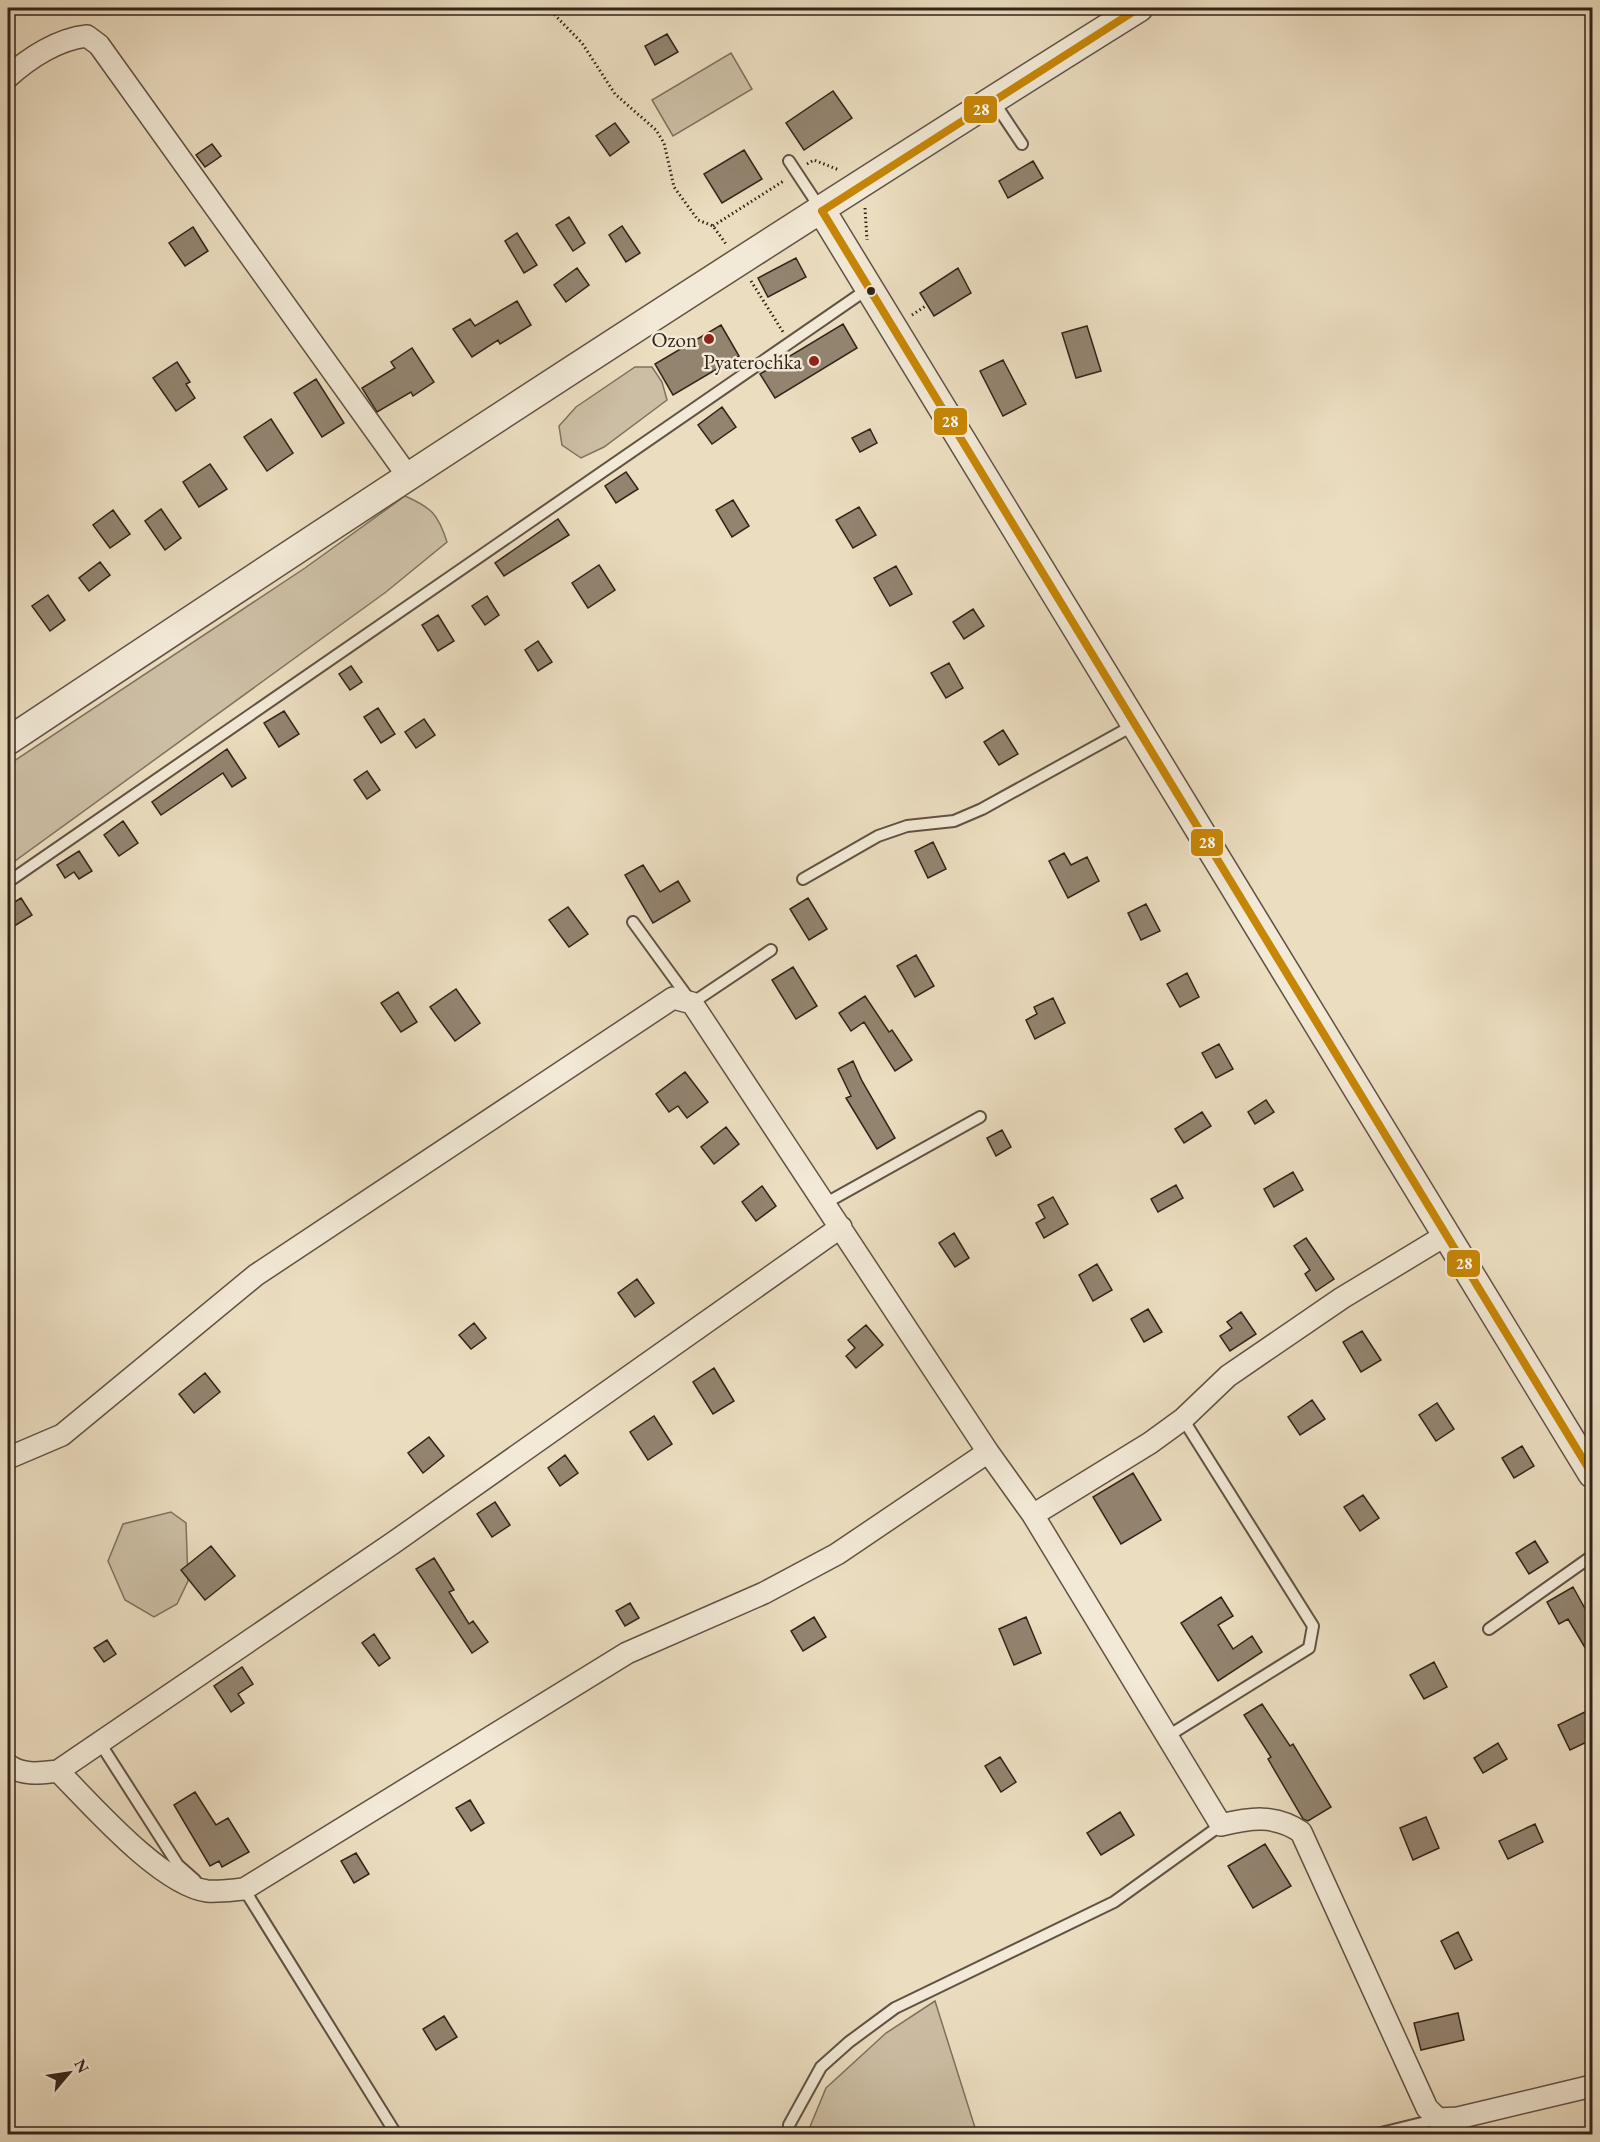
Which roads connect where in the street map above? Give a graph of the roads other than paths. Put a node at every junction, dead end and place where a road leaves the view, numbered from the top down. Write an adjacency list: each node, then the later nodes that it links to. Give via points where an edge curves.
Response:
1 (1138, 8): 3 (street)
2 (8, 77): 8 (street, via 22,64 70,38 87,36 99,45)
3 (992, 99): 4 (lane); 6 (street)
4 (1022, 144)
5 (789, 161): 6 (lane)
6 (822, 211): 7 (street); 8 (street, via 738,261)
7 (869, 287): 9 (street); 12 (lane)
8 (407, 476): 10 (street)
9 (1135, 724): 11 (lane, via 982,809 954,821 907,826 878,836); 19 (street)
10 (8, 741)
11 (803, 879)
12 (8, 882)
13 (633, 922): 15 (lane)
14 (771, 950): 15 (lane)
15 (692, 1003): 17 (street); 22 (street, via 673,998 256,1275 62,1435)
16 (980, 1117): 17 (lane)
17 (826, 1203): 18 (street)
18 (841, 1227): 21 (street); 28 (street, via 393,1543)
19 (1446, 1235): 20 (street, via 1342,1298 1228,1376); 23 (street)
20 (1183, 1419): 24 (street); 27 (lane, via 1313,1626 1309,1648)
21 (988, 1452): 24 (street); 32 (street, via 837,1554 764,1593 627,1653)
22 (8, 1458)
23 (1593, 1474)
24 (1033, 1515): 27 (street)
25 (1593, 1556): 26 (lane)
26 (1489, 1629)
27 (1168, 1736): 31 (street)
28 (100, 1743): 30 (street); 33 (lane, via 178,1864)
29 (8, 1765): 30 (street, via 16,1771)
30 (58, 1771): 33 (street, via 142,1854 186,1884)
31 (1221, 1825): 35 (street, via 1254,1817 1287,1822 1302,1832 1427,2108); 37 (lane, via 1114,1902 895,2007 821,2067 789,2125)
32 (244, 1889): 33 (street); 36 (lane)
33 (207, 1891)
34 (1593, 2086): 35 (street, via 1458,2118)
35 (1438, 2119): 38 (lane)
36 (396, 2134)
37 (789, 2134)
38 (1377, 2134)

